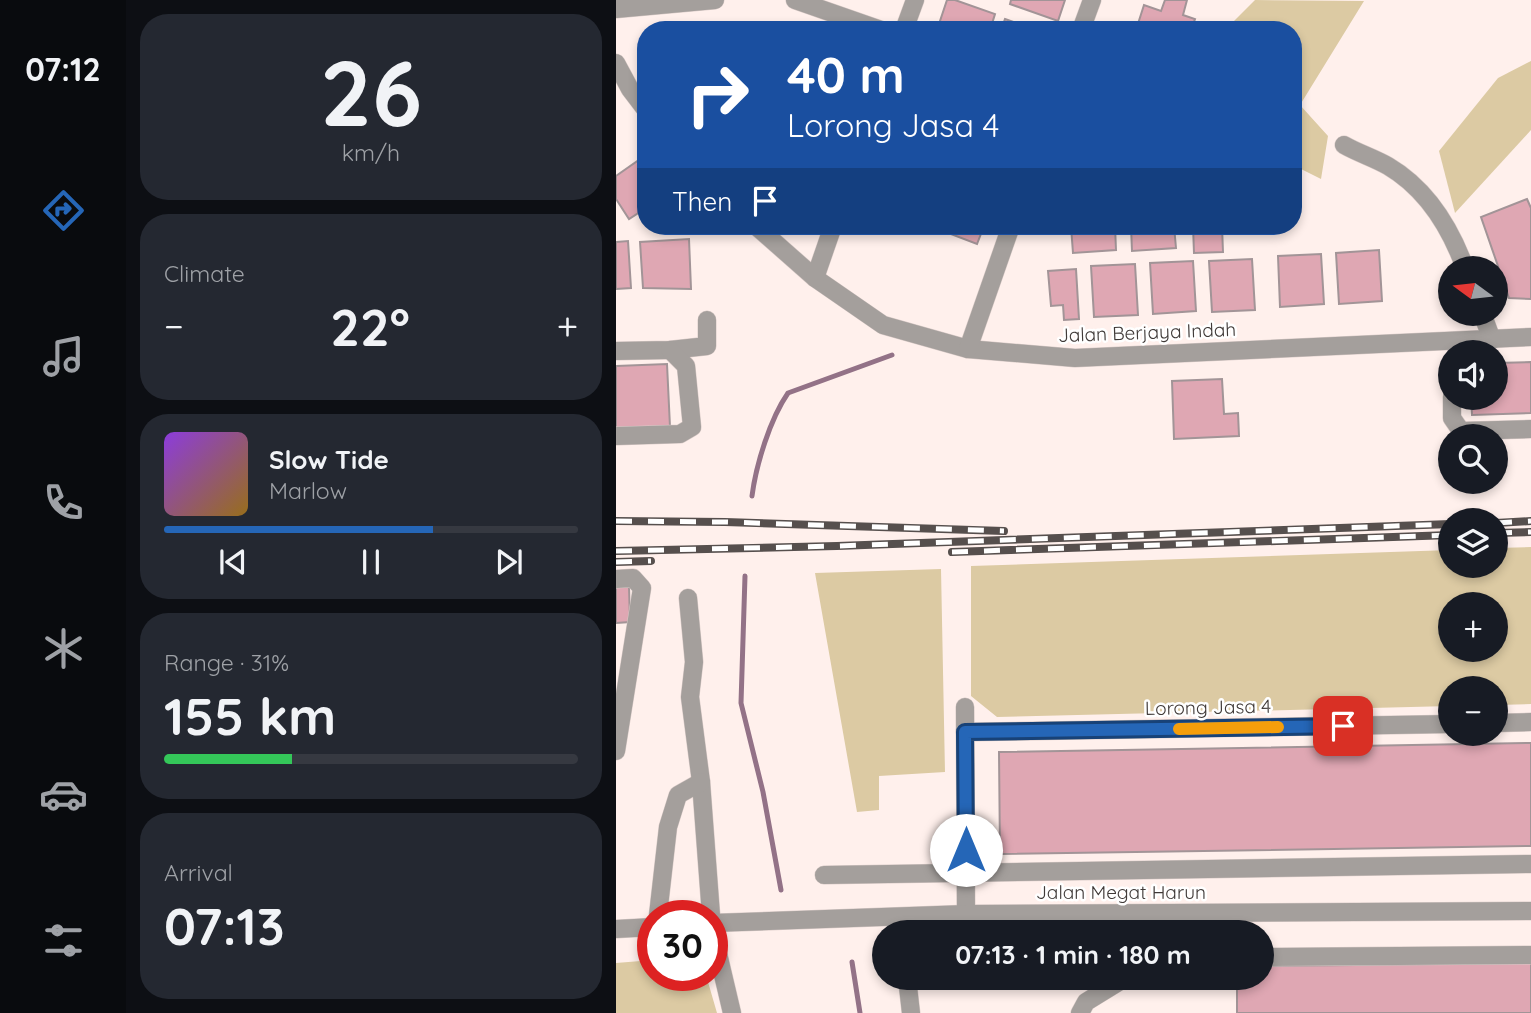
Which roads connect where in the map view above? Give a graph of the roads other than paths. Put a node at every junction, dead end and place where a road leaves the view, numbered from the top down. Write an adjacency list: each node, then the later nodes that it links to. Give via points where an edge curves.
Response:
1 (715, 0): 5 (street)
2 (795, 0): 6 (street)
3 (915, 0): 7 (street)
4 (1092, 0): 8 (street)
5 (616, 9)
6 (855, 21)
7 (907, 21)
8 (1084, 21)
9 (616, 63): 10 (street)
10 (637, 98)
11 (1344, 145): 15 (street, via 1388,166 1418,188 1440,215)
12 (766, 235): 16 (street, Jalan Berjaya Indah)
13 (831, 235): 16 (street)
14 (1008, 235): 22 (street)
15 (1460, 256)
16 (815, 278): 22 (street, Jalan Berjaya Indah, via 883,325)
17 (707, 320): 23 (street, via 707,346)
18 (1487, 326): 20 (street)
19 (1531, 337): 20 (street, Jalan Berjaya Indah)
20 (1492, 340)
21 (1438, 346): 22 (street, Jalan Berjaya Indah, via 1075,358)
22 (968, 349)
23 (670, 350): 24 (street); 27 (street, via 686,366 692,427 680,434)
24 (616, 351)
25 (1452, 410): 26 (street, via 1461,431)
26 (1531, 429)
27 (616, 436)
28 (616, 579): 30 (street, via 633,578 642,588)
29 (688, 598): 37 (street, via 694,663 690,697)
30 (625, 649): 36 (street)
31 (965, 707): 35 (street)
32 (1531, 722): 33 (street)
33 (1508, 723)
34 (1438, 724): 35 (street, Lorong Jasa 4)
35 (965, 732): 39 (street)
36 (617, 742)
37 (701, 782): 41 (street, via 678,795 668,827); 42 (street)
38 (1531, 864): 39 (street, Jalan Megat Harun)
39 (966, 873): 40 (street, Jalan Megat Harun); 44 (street)
40 (824, 875)
41 (660, 900)
42 (709, 900)
43 (1531, 911): 44 (street, Jalan Megat Harun)
44 (966, 914): 45 (street, Jalan Megat Harun)
45 (928, 920)
46 (872, 924): 47 (street, Jalan Megat Harun)
47 (728, 926)
48 (637, 928): 49 (street)
49 (616, 929)
50 (1531, 955): 51 (street)
51 (1274, 957)
52 (908, 990): 56 (street)
53 (1106, 990): 57 (street, via 1086,1002)
54 (727, 991): 55 (street)
55 (732, 1013)
56 (911, 1013)
57 (1080, 1013)

